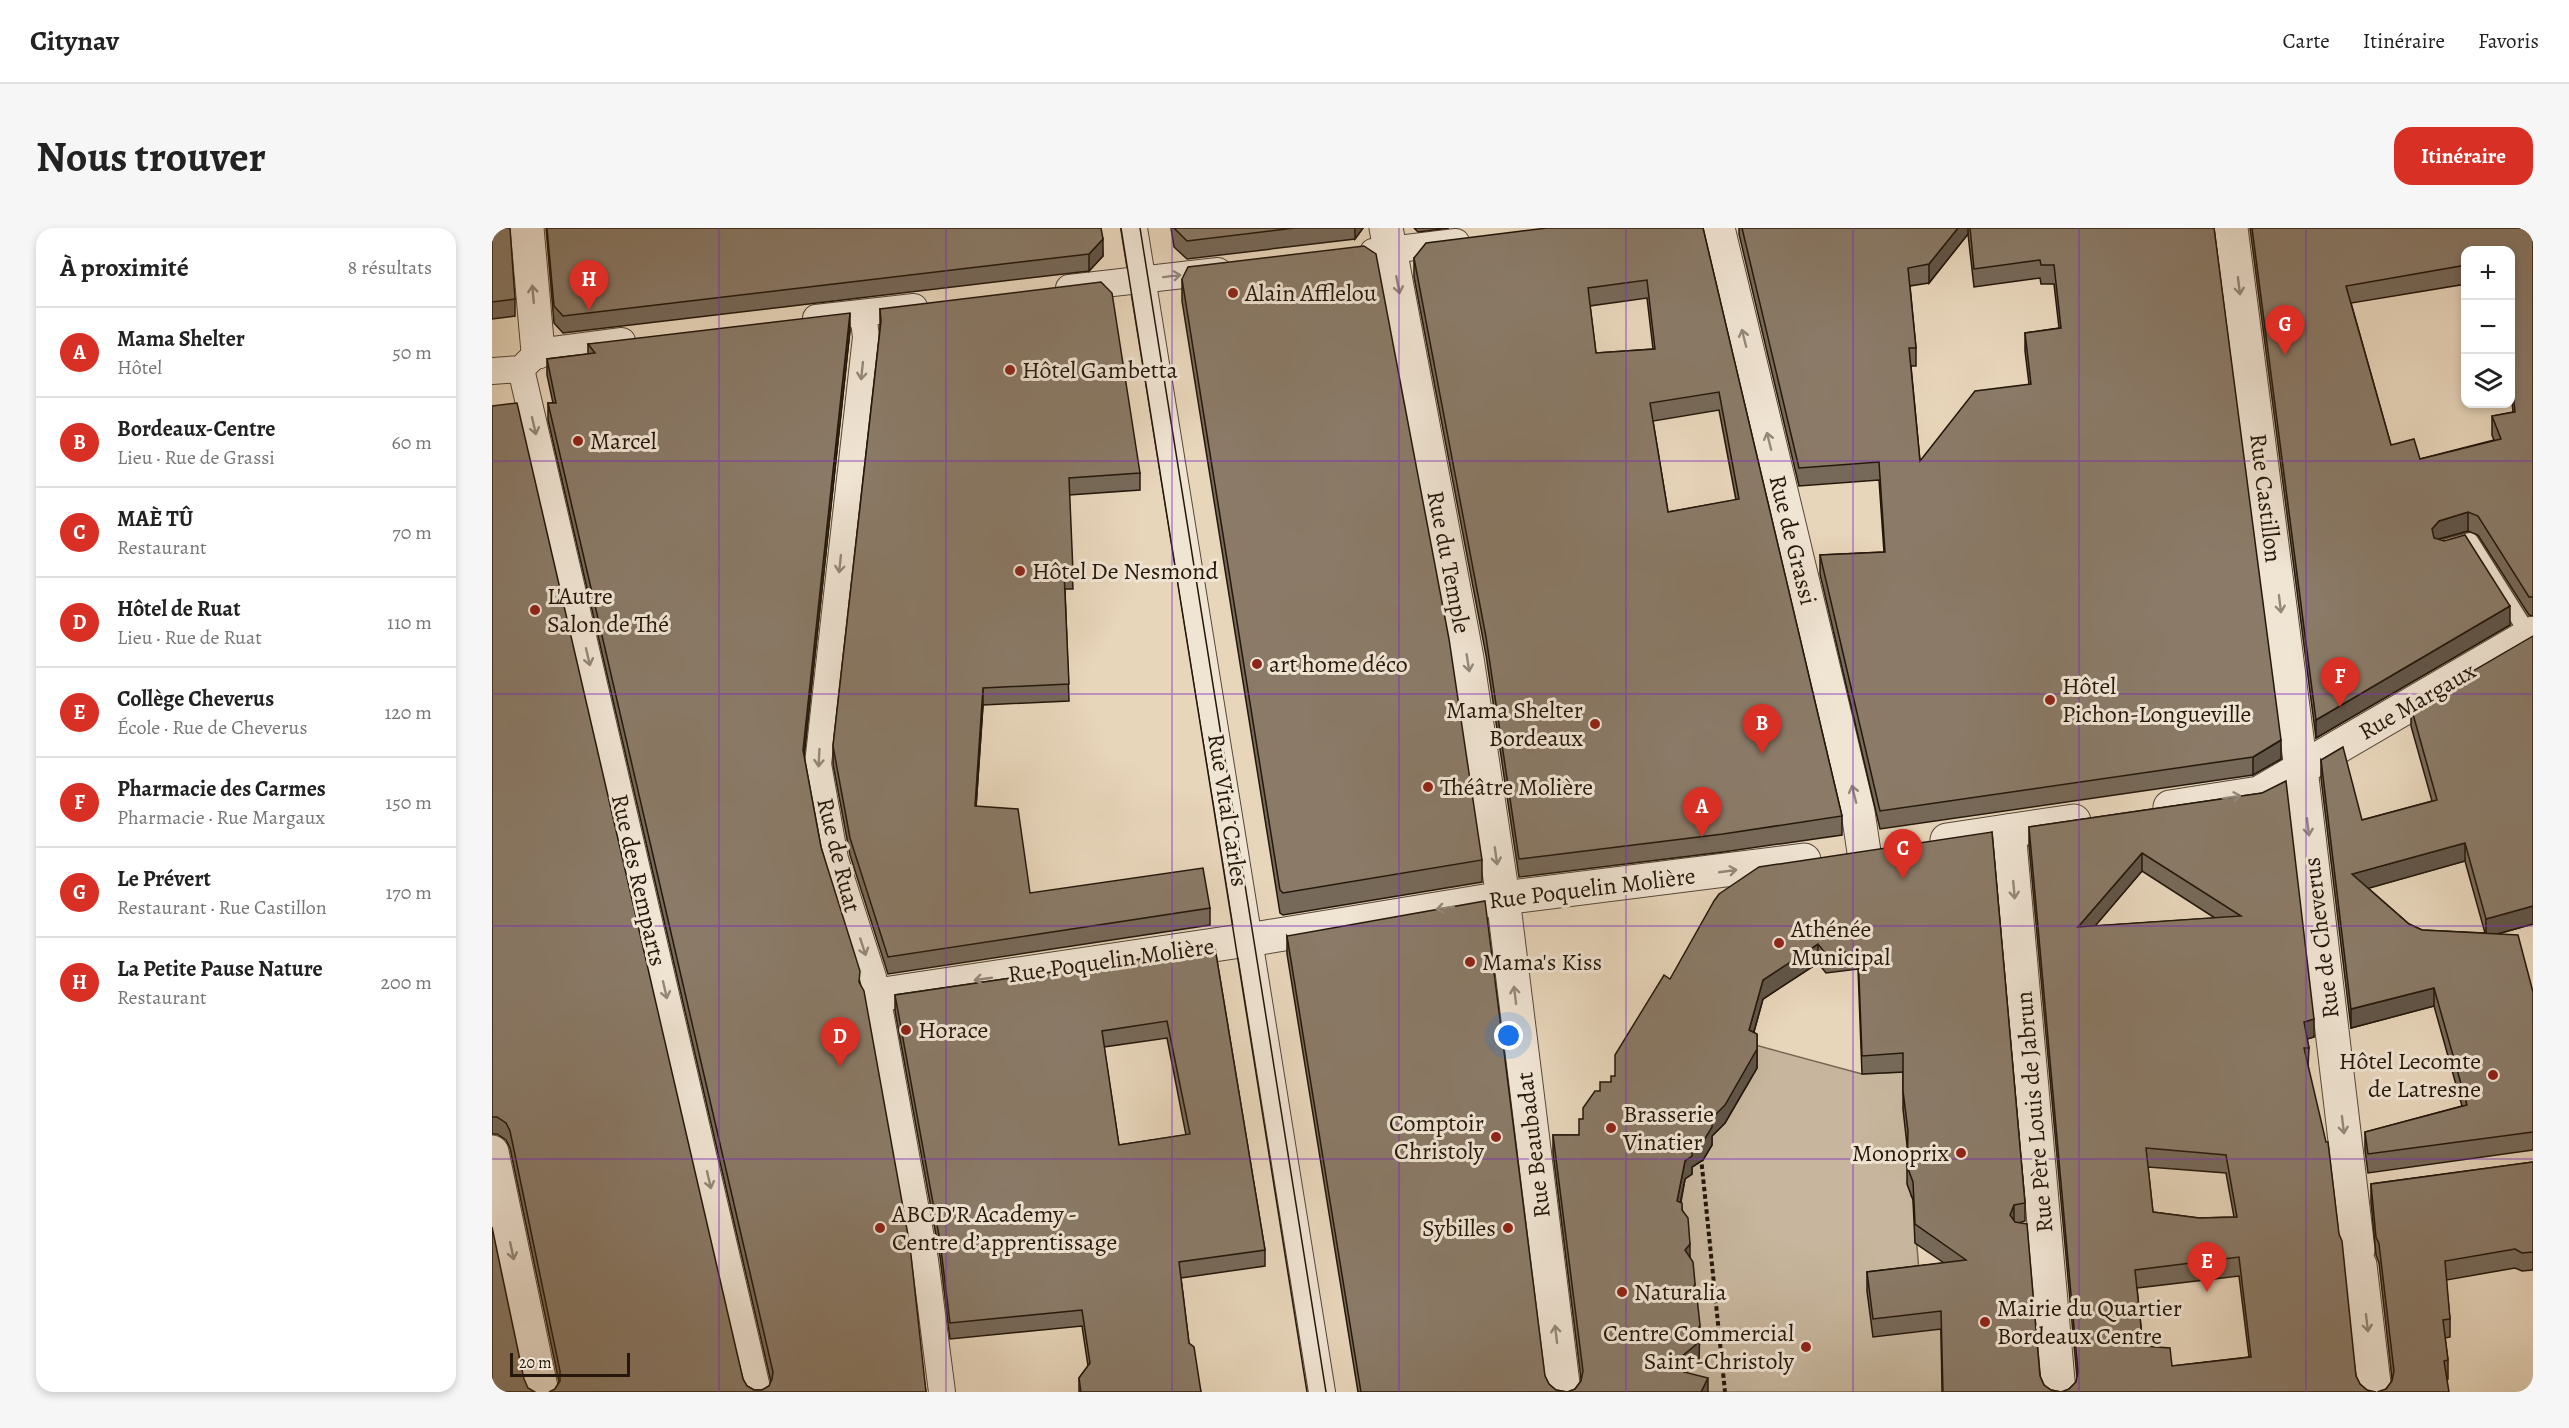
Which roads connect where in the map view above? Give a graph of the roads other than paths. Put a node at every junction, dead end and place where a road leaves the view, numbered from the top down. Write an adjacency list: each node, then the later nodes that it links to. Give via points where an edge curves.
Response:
1 (527, 228): 15 (street, one-way to 1)
2 (1134, 228): 9 (street, Rue Vital Carles)
3 (1718, 228): 24 (street, Rue de Grassi, one-way to 3, via 1858,812)
4 (2232, 228): 19 (street, Rue Castillon, one-way to 19)
5 (1389, 239): 6 (street); 7 (street); 25 (street, Rue du Temple, one-way to 25, via 1467,658)
6 (1483, 239)
7 (1345, 255)
8 (1240, 268): 9 (street, one-way to 8)
9 (1142, 279): 10 (street); 26 (street, Rue Vital Carles)
10 (1048, 291)
11 (932, 304): 12 (street)
12 (863, 313): 13 (street); 27 (street, Rue de Ruat, one-way to 27, via 866,337 818,764 835,859)
13 (793, 321)
14 (643, 339): 15 (street)
15 (529, 360): 16 (street); 30 (street, Rue des Remparts, one-way to 30)
16 (492, 371)
17 (2442, 549): 18 (lane, via 2470,541)
18 (2531, 634): 19 (street, Rue Margaux)
19 (2301, 768): 20 (street, one-way to 19, via 2259,793); 35 (street, Rue de Cheverus, one-way to 35, via 2364,1188 2359,1257)
20 (2145, 810)
21 (2100, 818): 22 (street)
22 (2009, 831): 23 (street); 34 (street, Rue Père Louis de Jabrun, one-way to 34, via 2036,1232)
23 (1923, 844)
24 (1876, 850): 25 (street, Rue Poquelin Molière, one-way to 24)
25 (1503, 898): 26 (street, Rue Poquelin Molière, one-way to 26); 33 (street, Rue Beaubadat, one-way to 25)
26 (1249, 940): 27 (street, Rue Poquelin Molière, one-way to 27); 32 (street, Rue Vital Carles)
27 (877, 996): 31 (street, Rue de Ruat, via 925,1260)
28 (492, 1152): 29 (street, one-way to 29)
29 (542, 1392)
30 (758, 1392)
31 (942, 1392)
32 (1322, 1392)
33 (1564, 1392)
34 (2060, 1392)
35 (2375, 1392)

